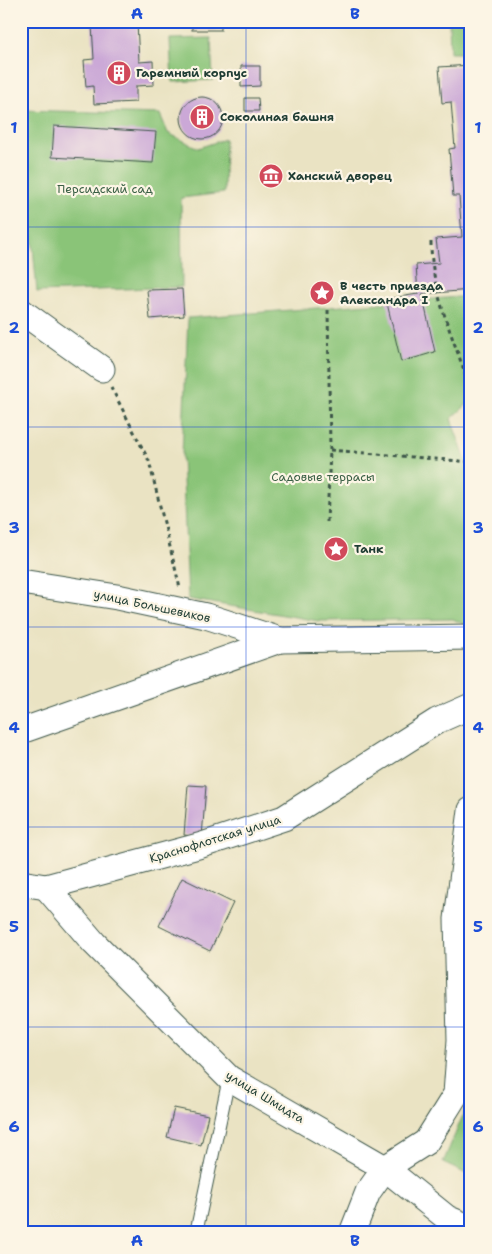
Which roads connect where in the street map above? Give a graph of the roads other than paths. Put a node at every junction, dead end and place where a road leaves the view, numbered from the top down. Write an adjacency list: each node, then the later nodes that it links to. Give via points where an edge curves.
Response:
1 (21, 311): 2 (street)
2 (102, 369)
3 (21, 582): 5 (street, улица Большевиков, via 117,597 206,616)
4 (471, 637): 5 (street)
5 (280, 640): 7 (street)
6 (471, 706): 10 (street, Краснофлотская улица, via 437,722 284,818 202,845)
7 (21, 731)
8 (471, 810): 12 (street, via 456,918 460,1040 456,1094 426,1142)
9 (21, 883): 10 (street, Краснофлотская улица)
10 (46, 887): 11 (street, улица Шмидта, via 94,943)
11 (229, 1078): 12 (street, улица Шмидта); 15 (lane)
12 (385, 1168): 13 (street, улица Шмидта); 16 (street, via 368,1192)
13 (449, 1226): 14 (street, улица Шмидта)
14 (471, 1228)
15 (196, 1233)
16 (352, 1233)

